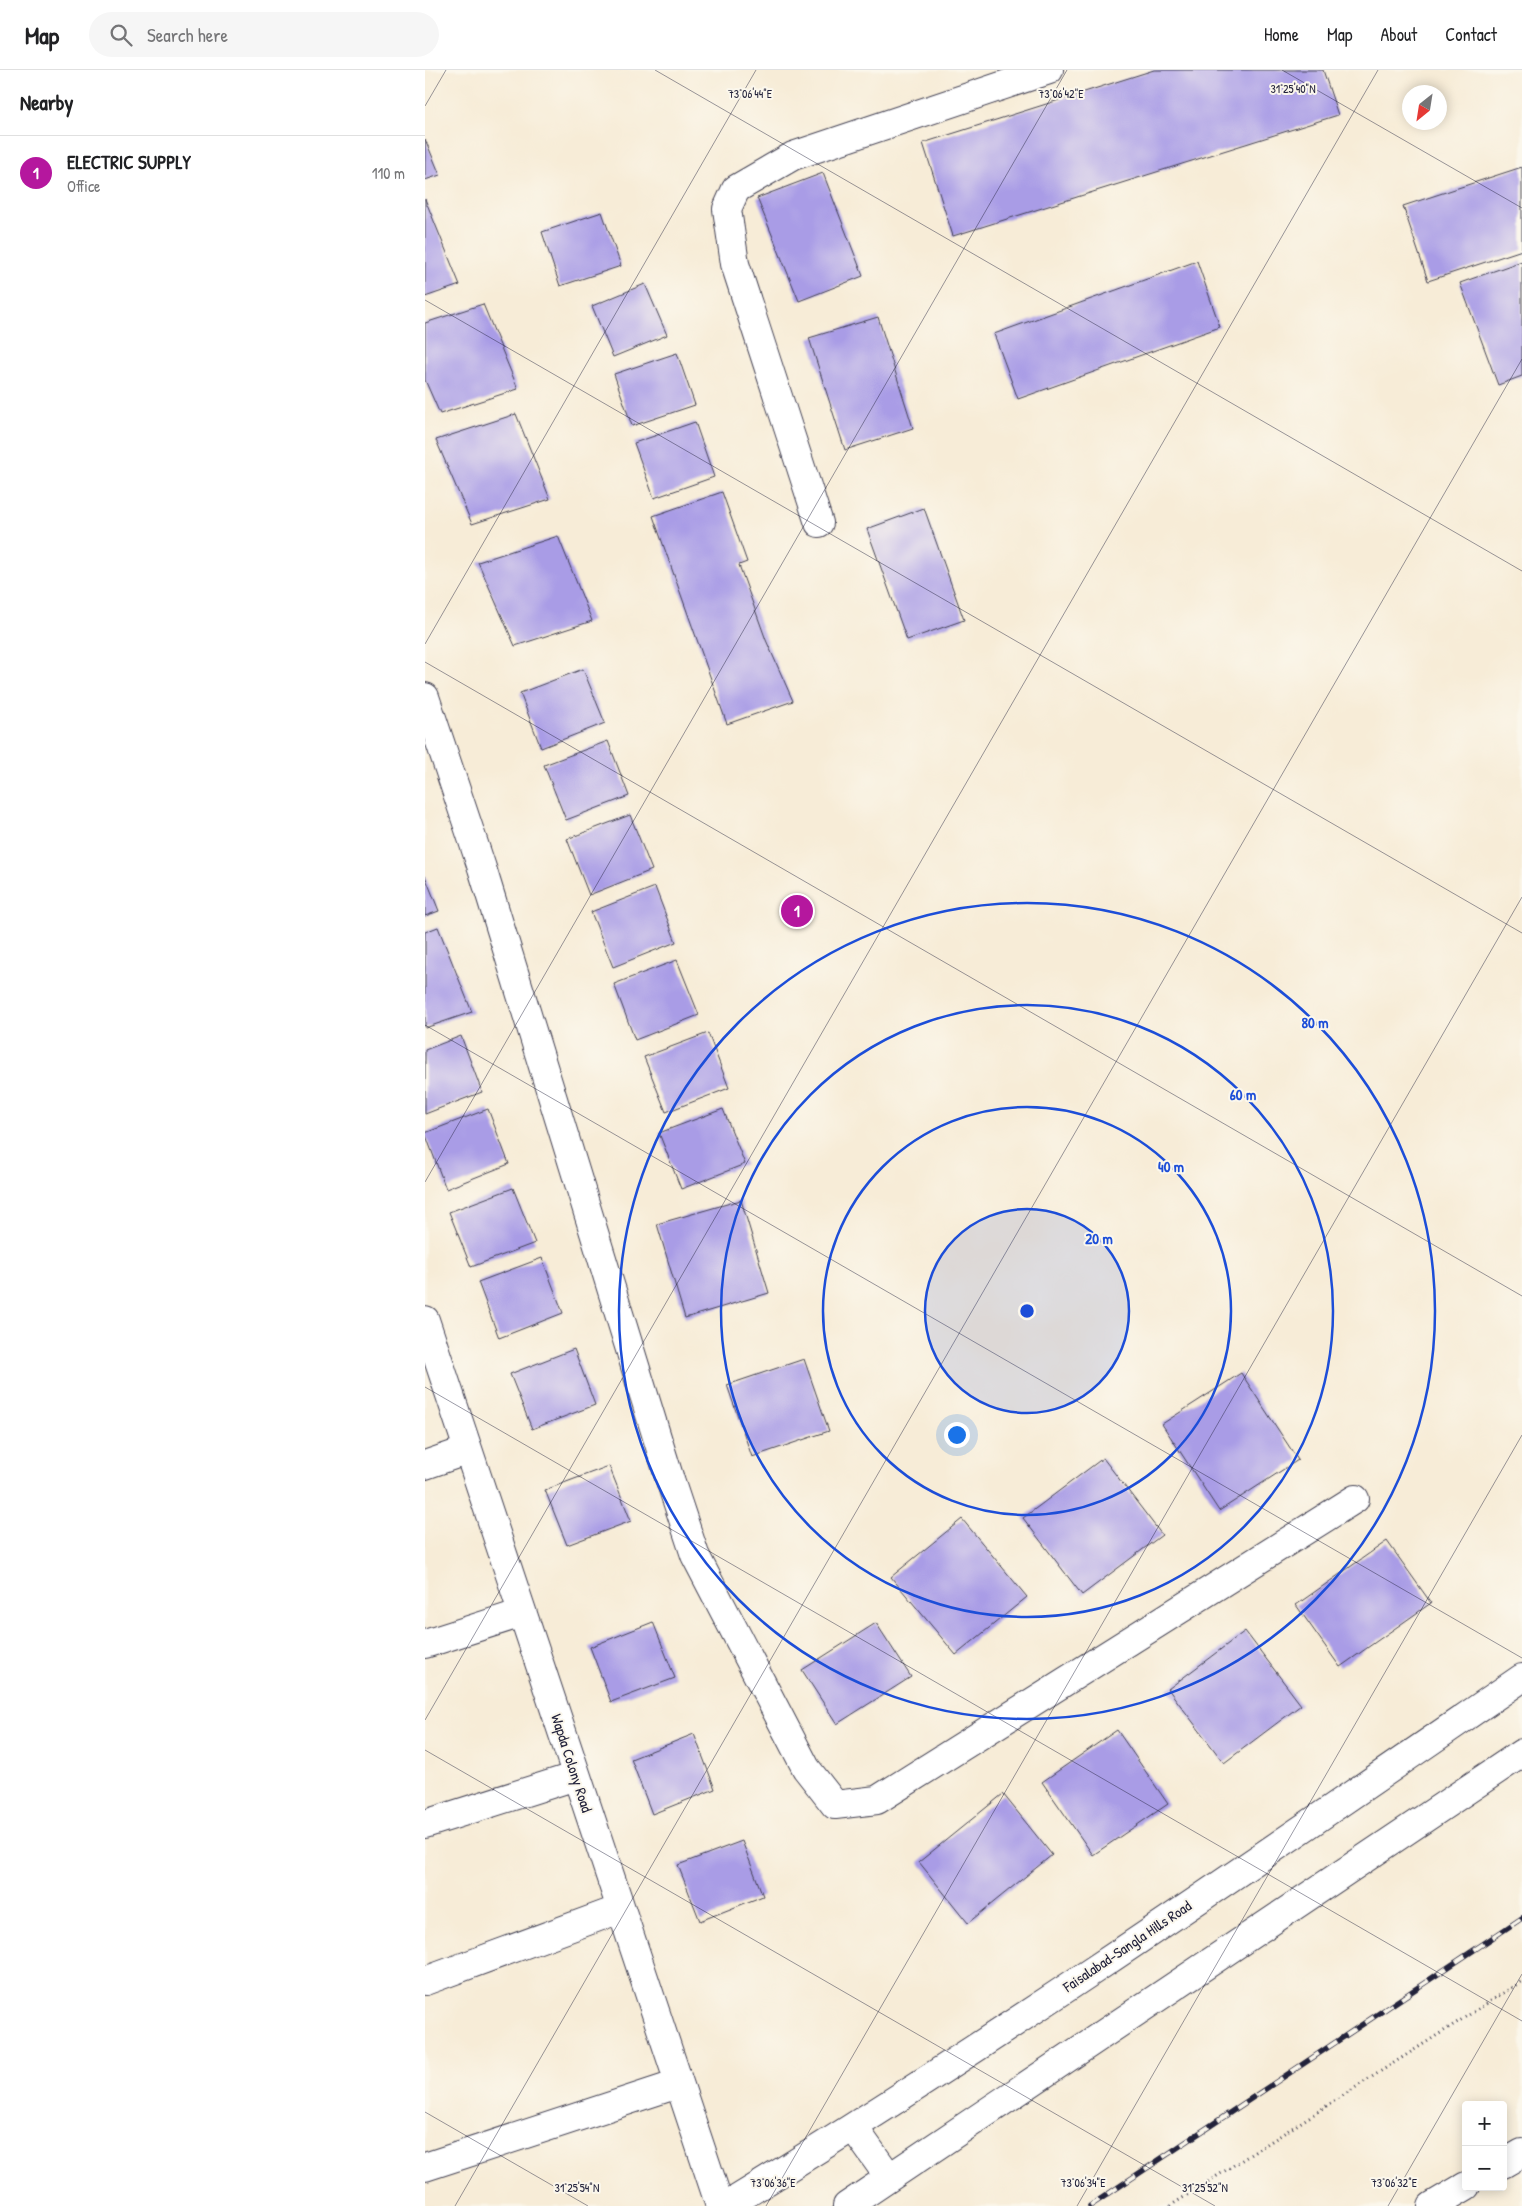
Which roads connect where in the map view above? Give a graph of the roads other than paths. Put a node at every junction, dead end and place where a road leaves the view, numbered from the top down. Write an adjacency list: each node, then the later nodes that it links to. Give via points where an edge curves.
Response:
1 (1049, 70): 2 (street, via 793,156 736,189 727,209 735,264)
2 (819, 523)
3 (425, 697): 7 (street, via 483,868 695,1555 806,1768 835,1805 877,1800)
4 (425, 1320): 5 (street, Wapda Colony Road)
5 (468, 1450): 6 (street); 8 (street, Wapda Colony Road)
6 (425, 1465)
7 (1355, 1499)
8 (523, 1613): 9 (street); 12 (street, Wapda Colony Road)
9 (425, 1644)
10 (1522, 1678): 17 (street, Faisalabad-Sangla Hills Road)
11 (1522, 1753): 21 (street)
12 (576, 1776): 13 (street); 14 (street, Wapda Colony Road)
13 (425, 1824)
14 (620, 1909): 15 (street); 16 (street, Wapda Colony Road)
15 (425, 1981)
16 (678, 2084): 20 (street); 23 (street, Wapda Colony Road)
17 (854, 2128): 21 (street); 24 (street, Faisalabad-Sangla Hills Road)
18 (1522, 2153): 19 (street)
19 (1507, 2162)
20 (425, 2167)
21 (889, 2177): 25 (street)
22 (1462, 2188): 26 (street)
23 (719, 2206)
24 (726, 2206)
25 (847, 2206)
26 (1433, 2206)

